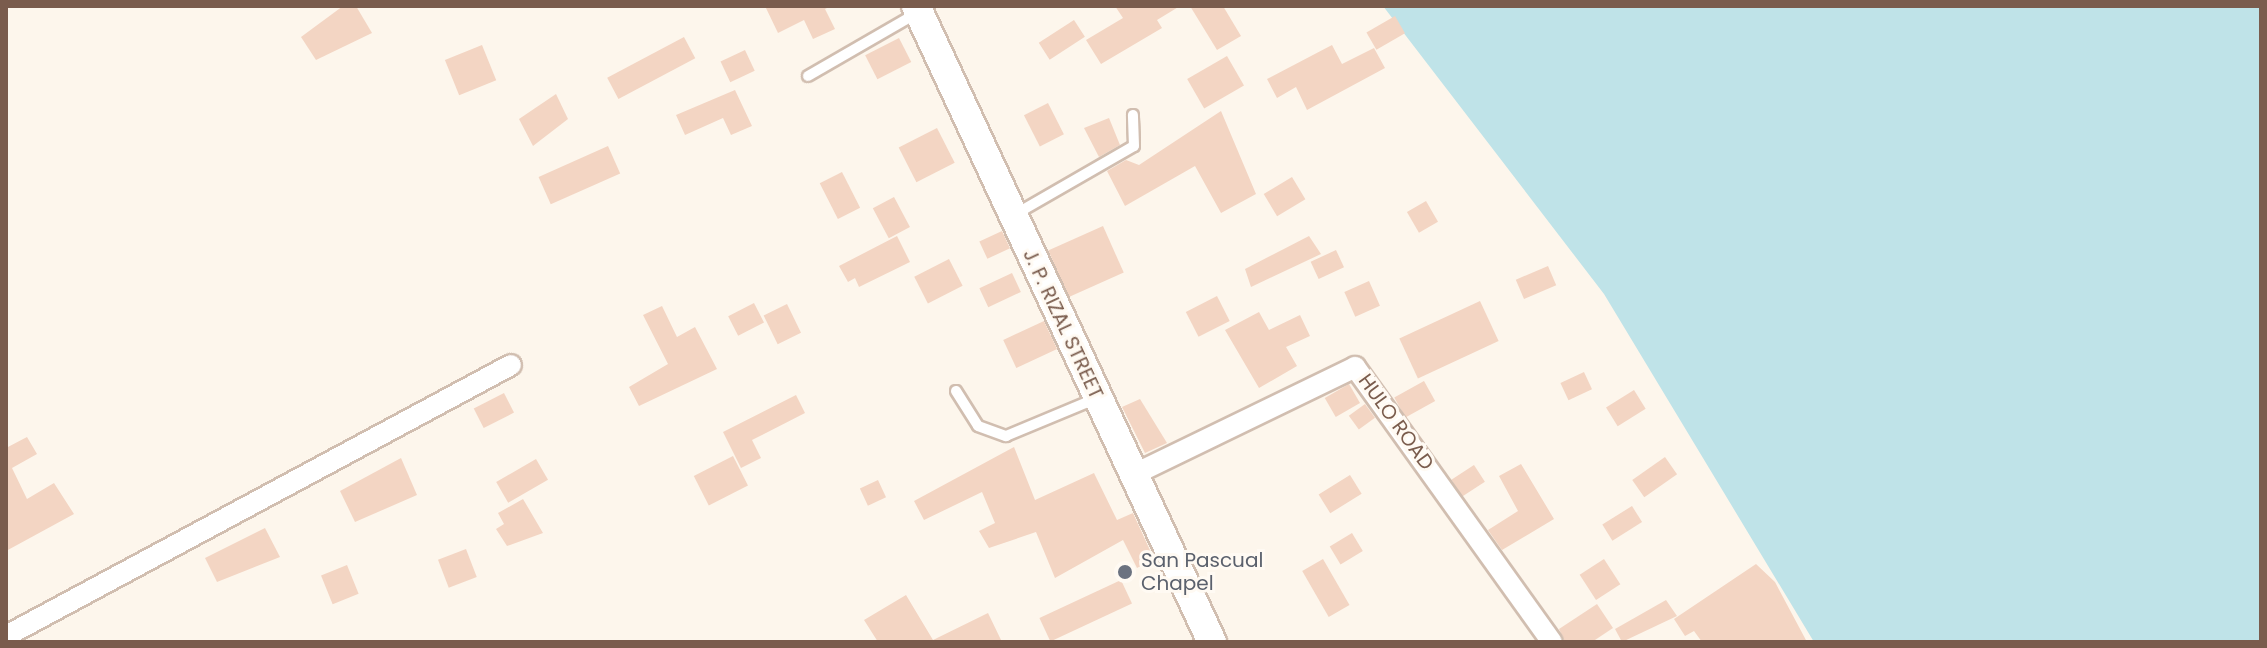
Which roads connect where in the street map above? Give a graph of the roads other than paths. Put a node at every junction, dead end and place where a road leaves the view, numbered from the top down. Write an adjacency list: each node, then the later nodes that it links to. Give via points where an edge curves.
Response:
1 (918, 9): 2 (lane); 4 (main road, J. P. RIZAL STREET)
2 (808, 76)
3 (1133, 115): 4 (lane, via 1134,146)
4 (1013, 216): 7 (main road, J. P. RIZAL STREET)
5 (511, 365): 9 (street)
6 (956, 391): 7 (lane, via 978,426 1006,436)
7 (1097, 398): 8 (main road, J. P. RIZAL STREET)
8 (1133, 475): 10 (main road, J. P. RIZAL STREET); 11 (street, HULO ROAD, via 1355,367)
9 (6, 636)
10 (1212, 642)
11 (1552, 642)

